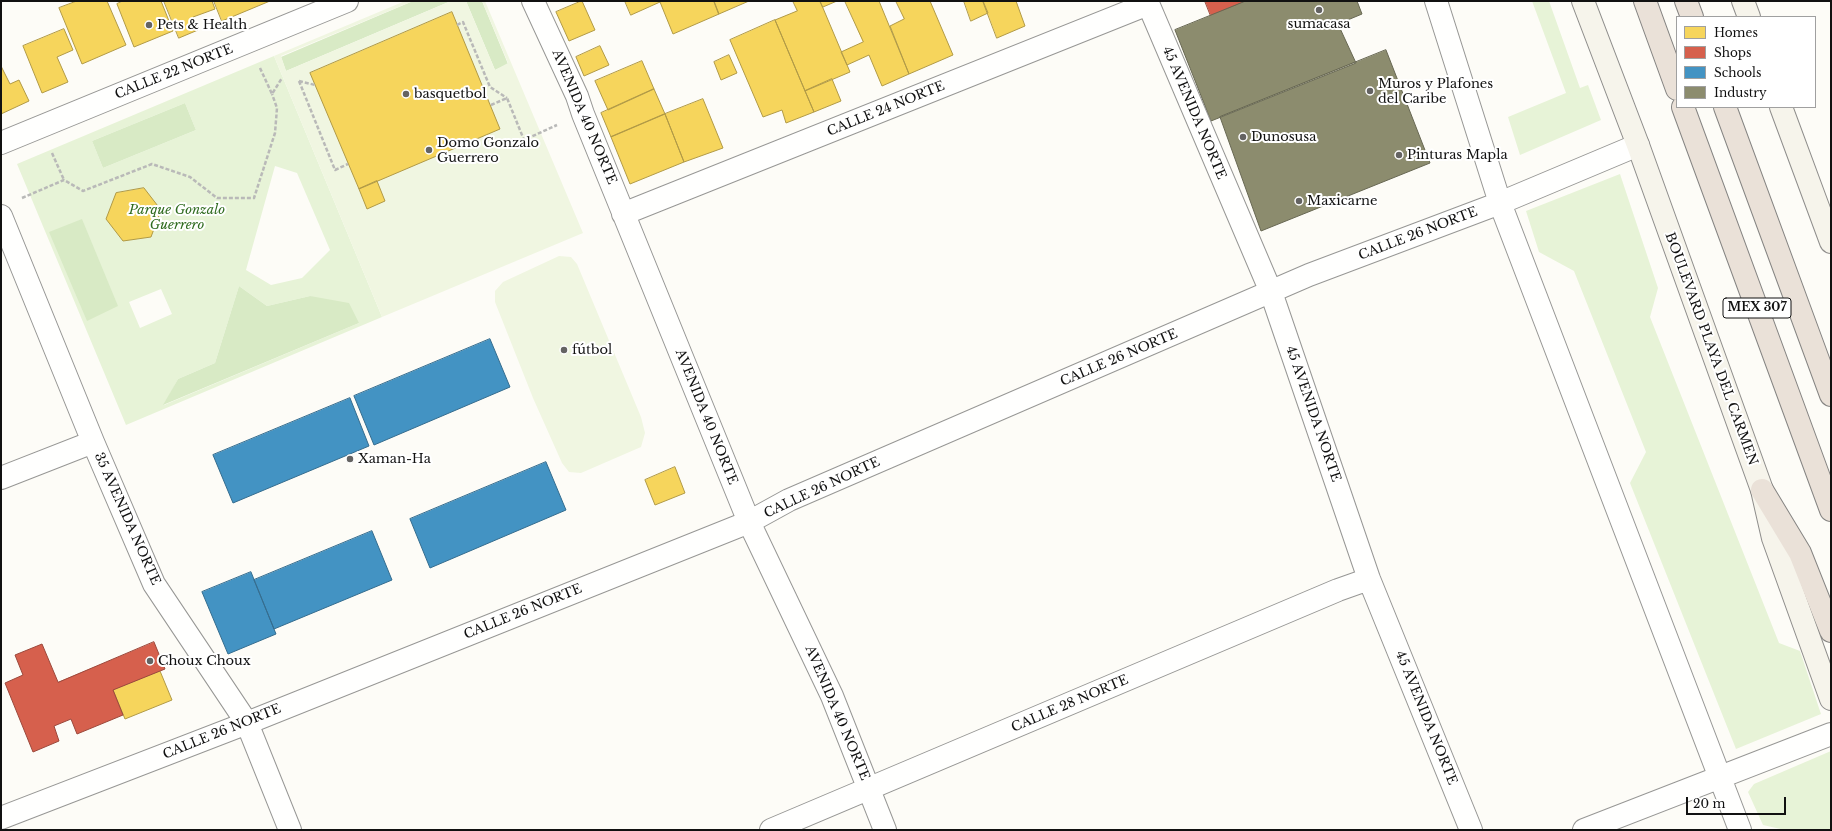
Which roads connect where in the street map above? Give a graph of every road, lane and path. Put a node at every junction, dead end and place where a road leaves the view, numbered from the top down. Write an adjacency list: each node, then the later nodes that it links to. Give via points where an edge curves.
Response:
1 (347, 1): 12 (street, CALLE 22 NORTE)
2 (533, 1): 22 (street, AVENIDA 40 NORTE)
3 (1436, 1): 26 (street)
4 (1583, 1): 24 (main road, BOULEVARD PLAYA DEL CARMEN)
5 (1645, 1): 15 (highway)
6 (1686, 1): 9 (highway)
7 (1743, 1): 10 (main road)
8 (1148, 2): 28 (street, CALLE 24 NORTE); 30 (street, 45 AVENIDA NORTE)
9 (1692, 16)
10 (1749, 16)
11 (457, 25): 17 (path, via 463,22 490,86)
12 (249, 42): 16 (path); 23 (street, CALLE 22 NORTE)
13 (282, 78): 16 (path)
14 (315, 86): 25 (path, via 299,81 335,170)
15 (1676, 86)
16 (272, 94): 27 (path, via 277,108 275,133 254,198 216,198 190,177 152,164 83,192 64,180)
17 (507, 98): 18 (path); 22 (path, via 524,140)
18 (491, 104)
19 (1684, 108): 35 (highway, MEX 307)
20 (1725, 108): 31 (highway, MEX 307)
21 (1781, 108): 29 (main road)
22 (583, 114): 28 (street, AVENIDA 40 NORTE)
23 (1, 143)
24 (1638, 145): 26 (street, CALLE 26 NORTE); 34 (main road, BOULEVARD PLAYA DEL CARMEN)
25 (348, 164)
26 (1500, 203): 30 (street, CALLE 26 NORTE); 42 (street)
27 (8, 208): 32 (street, 35 AVENIDA NORTE)
28 (623, 214): 36 (street, AVENIDA 40 NORTE)
29 (1831, 242)
30 (1271, 292): 36 (street, CALLE 26 NORTE, via 789,500); 37 (street, 45 AVENIDA NORTE)
31 (1831, 395)
32 (94, 442): 33 (street); 40 (street, 35 AVENIDA NORTE, via 154,584)
33 (1, 478)
34 (1762, 490): 38 (highway, via 1800,553); 39 (main road, BOULEVARD PLAYA DEL CARMEN, via 1773,538)
35 (1831, 510)
36 (749, 522): 40 (street, CALLE 26 NORTE); 43 (street, AVENIDA 40 NORTE, via 832,696)
37 (1370, 578): 43 (street, CALLE 28 NORTE); 48 (street, 45 AVENIDA NORTE)
38 (1831, 631)
39 (1831, 699)
40 (247, 723): 44 (street, CALLE 26 NORTE); 45 (street, 35 AVENIDA NORTE)
41 (1831, 734): 42 (street)
42 (1721, 778): 49 (street); 50 (street)
43 (870, 789): 46 (street, CALLE 28 NORTE); 47 (street, AVENIDA 40 NORTE)
44 (1, 818)
45 (290, 830)
46 (771, 830)
47 (885, 830)
48 (1471, 830)
49 (1584, 830)
50 (1740, 830)

